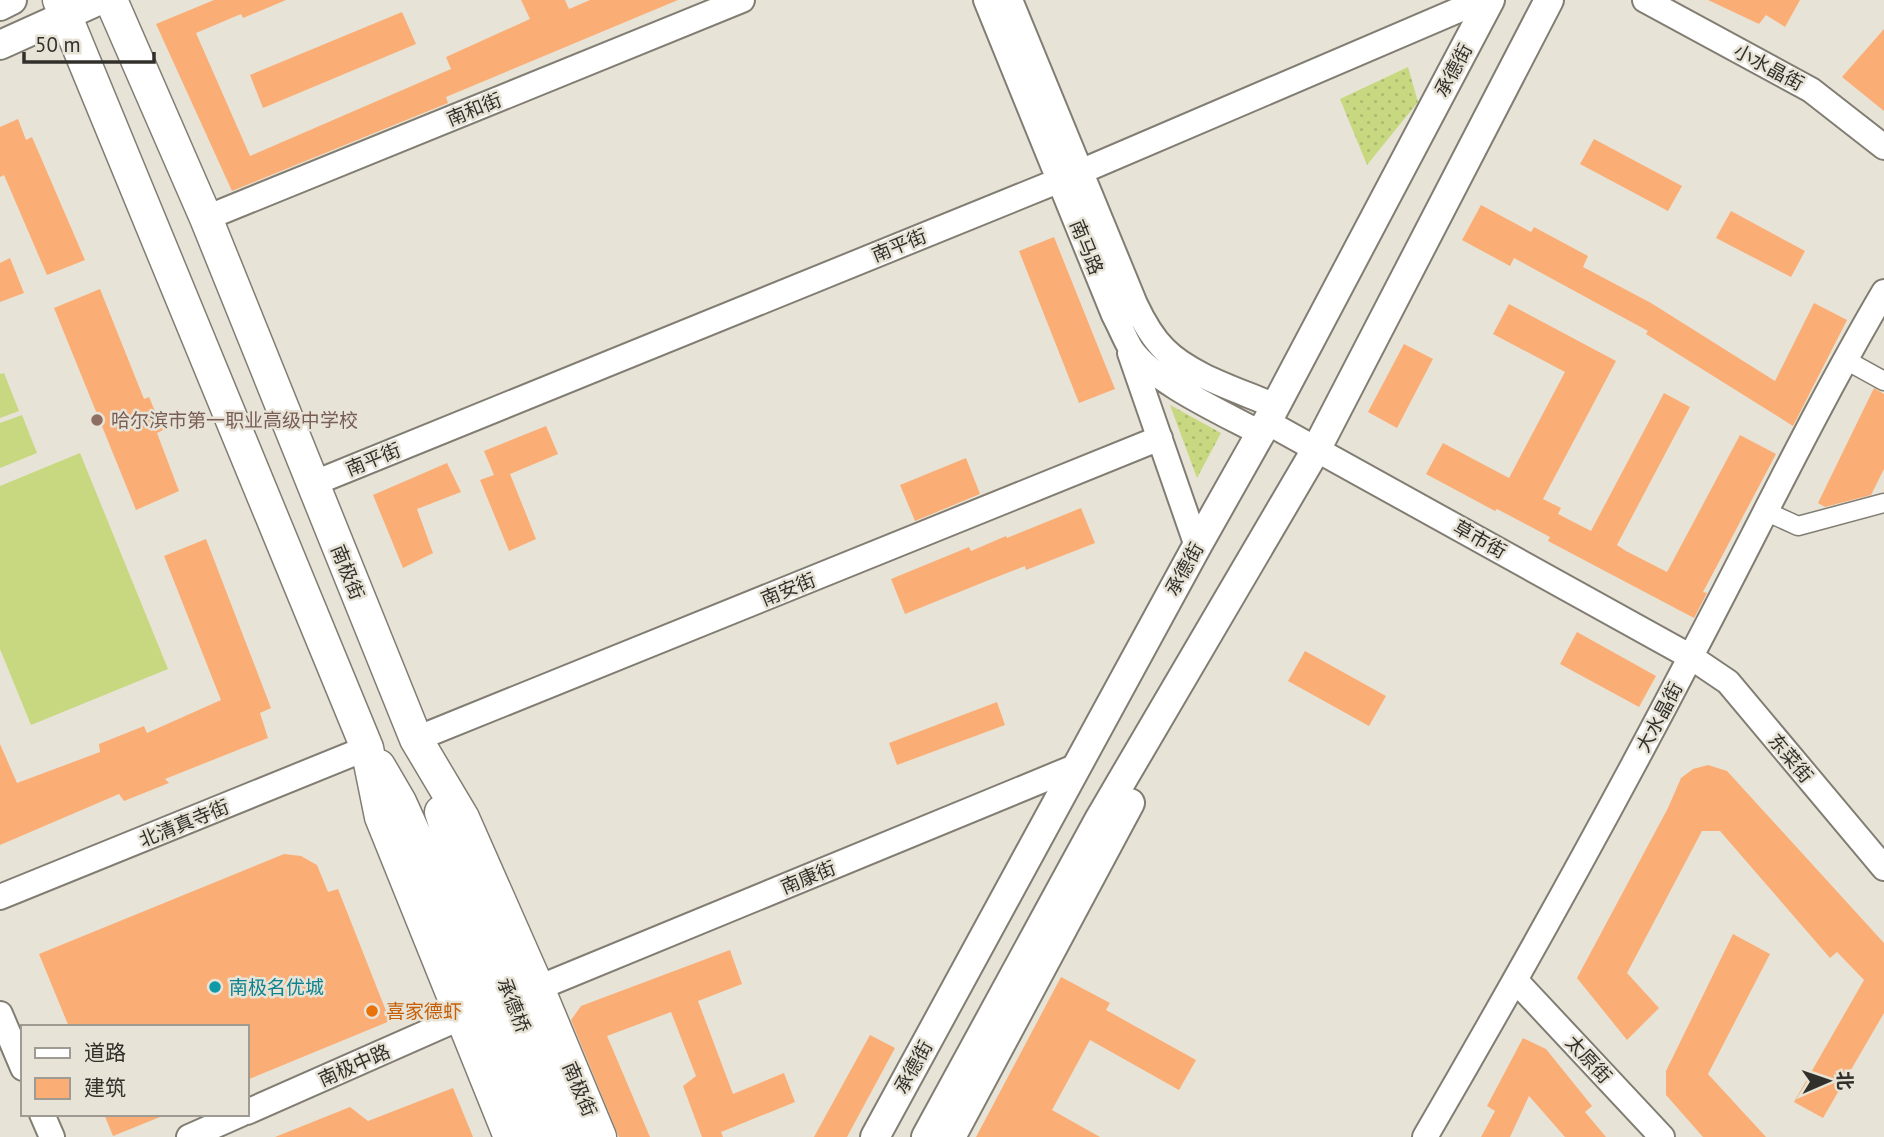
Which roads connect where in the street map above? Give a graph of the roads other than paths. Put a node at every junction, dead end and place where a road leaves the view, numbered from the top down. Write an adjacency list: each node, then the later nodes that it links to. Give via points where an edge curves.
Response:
1 (12, 0): 11 (main road)
2 (100, 0): 12 (main road)
3 (111, 0): 16 (highway, 南极街)
4 (742, 0): 16 (street, 南和街)
5 (986, 0): 15 (street, 南马路)
6 (1010, 0): 15 (street, 南马路)
7 (1482, 0): 15 (street, 南平街)
8 (1490, 0): 21 (main road, 承德街)
9 (1549, 0): 23 (main road)
10 (1645, 0): 14 (street, 小水晶街, via 1811,90)
11 (0, 6)
12 (62, 8): 13 (main road); 31 (highway)
13 (0, 45)
14 (1884, 147)
15 (1070, 176): 18 (street, 南马路); 21 (street, 南马路, via 1147,328 1178,361); 24 (street, 南平街)
16 (206, 218): 24 (highway, 南极街)
17 (1884, 292): 19 (street, 大水晶街)
18 (1122, 329): 21 (street, 南马路, via 1145,365 1170,382); 22 (street)
19 (1844, 359): 20 (street); 26 (street, 大水晶街)
20 (1884, 381)
21 (1268, 420): 23 (street, 草市街); 27 (main road, 承德街)
22 (1160, 438): 27 (street); 30 (street, 南安街)
23 (1317, 448): 28 (main road); 29 (street, 草市街)
24 (312, 484): 30 (highway, 南极街)
25 (1884, 503): 26 (street, via 1798,526)
26 (1765, 511): 29 (street, 大水晶街)
27 (1197, 546): 32 (main road, 承德街)
28 (1222, 607): 51 (main road, via 1100,818); 52 (main road, via 1138,788)
29 (1691, 657): 33 (street, 东菜街, via 1728,682); 36 (street, 大水晶街)
30 (416, 739): 34 (highway); 37 (highway, 南极街, via 463,818)
31 (368, 748): 34 (highway); 35 (street, 北清真寺街); 39 (highway, via 381,817)
32 (1077, 766): 37 (street, 南康街); 50 (main road, 承德街)
33 (1881, 858)
34 (448, 875): 47 (highway, 承德桥); 48 (highway, 承德桥)
35 (0, 897)
36 (1516, 981): 53 (street, 大水晶街); 54 (street, 太原街)
37 (538, 988): 49 (highway, 南极街)
38 (0, 1014): 40 (street)
39 (462, 1017): 41 (street, 南极中路); 46 (highway)
40 (21, 1063)
41 (248, 1112)
42 (43, 1116): 44 (street)
43 (236, 1116): 45 (street)
44 (52, 1137)
45 (189, 1137)
46 (510, 1137)
47 (540, 1137)
48 (567, 1137)
49 (600, 1137)
50 (875, 1137)
51 (926, 1137)
52 (951, 1137)
53 (1425, 1137)
54 (1662, 1137)

